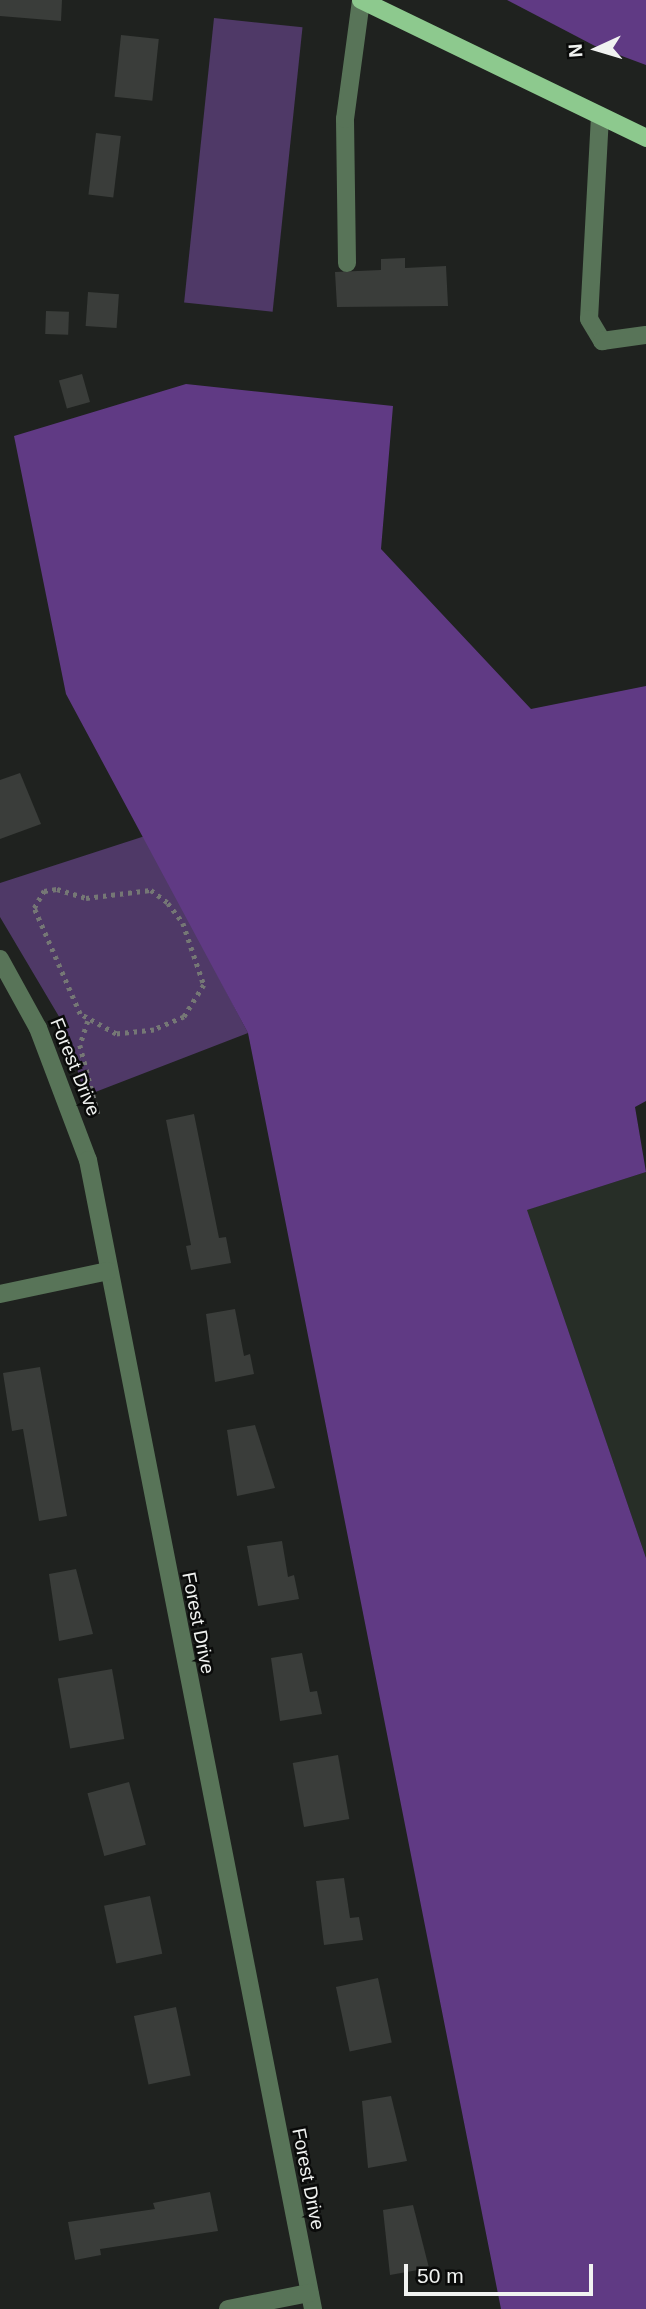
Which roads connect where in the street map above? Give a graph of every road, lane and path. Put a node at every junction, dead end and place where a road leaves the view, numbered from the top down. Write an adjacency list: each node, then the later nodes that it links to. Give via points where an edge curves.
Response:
1 (361, 0): 2 (main road); 4 (street, via 345,118)
2 (600, 116): 3 (main road); 5 (street, via 589,319 602,341)
3 (646, 138)
4 (347, 262)
5 (646, 335)
6 (0, 959): 9 (street, Forest Drive, via 67,1095 88,1160)
7 (88, 1021): 7 (path, via 116,1034 154,1030 178,1021 199,999 204,985 183,923 150,890 86,898 57,889 37,899 38,926 73,1004); 8 (path, via 80,1045)
8 (98, 1114)
9 (108, 1271): 10 (street); 11 (street, Forest Drive)
10 (0, 1294)
11 (311, 2301): 12 (street)
12 (228, 2309)

